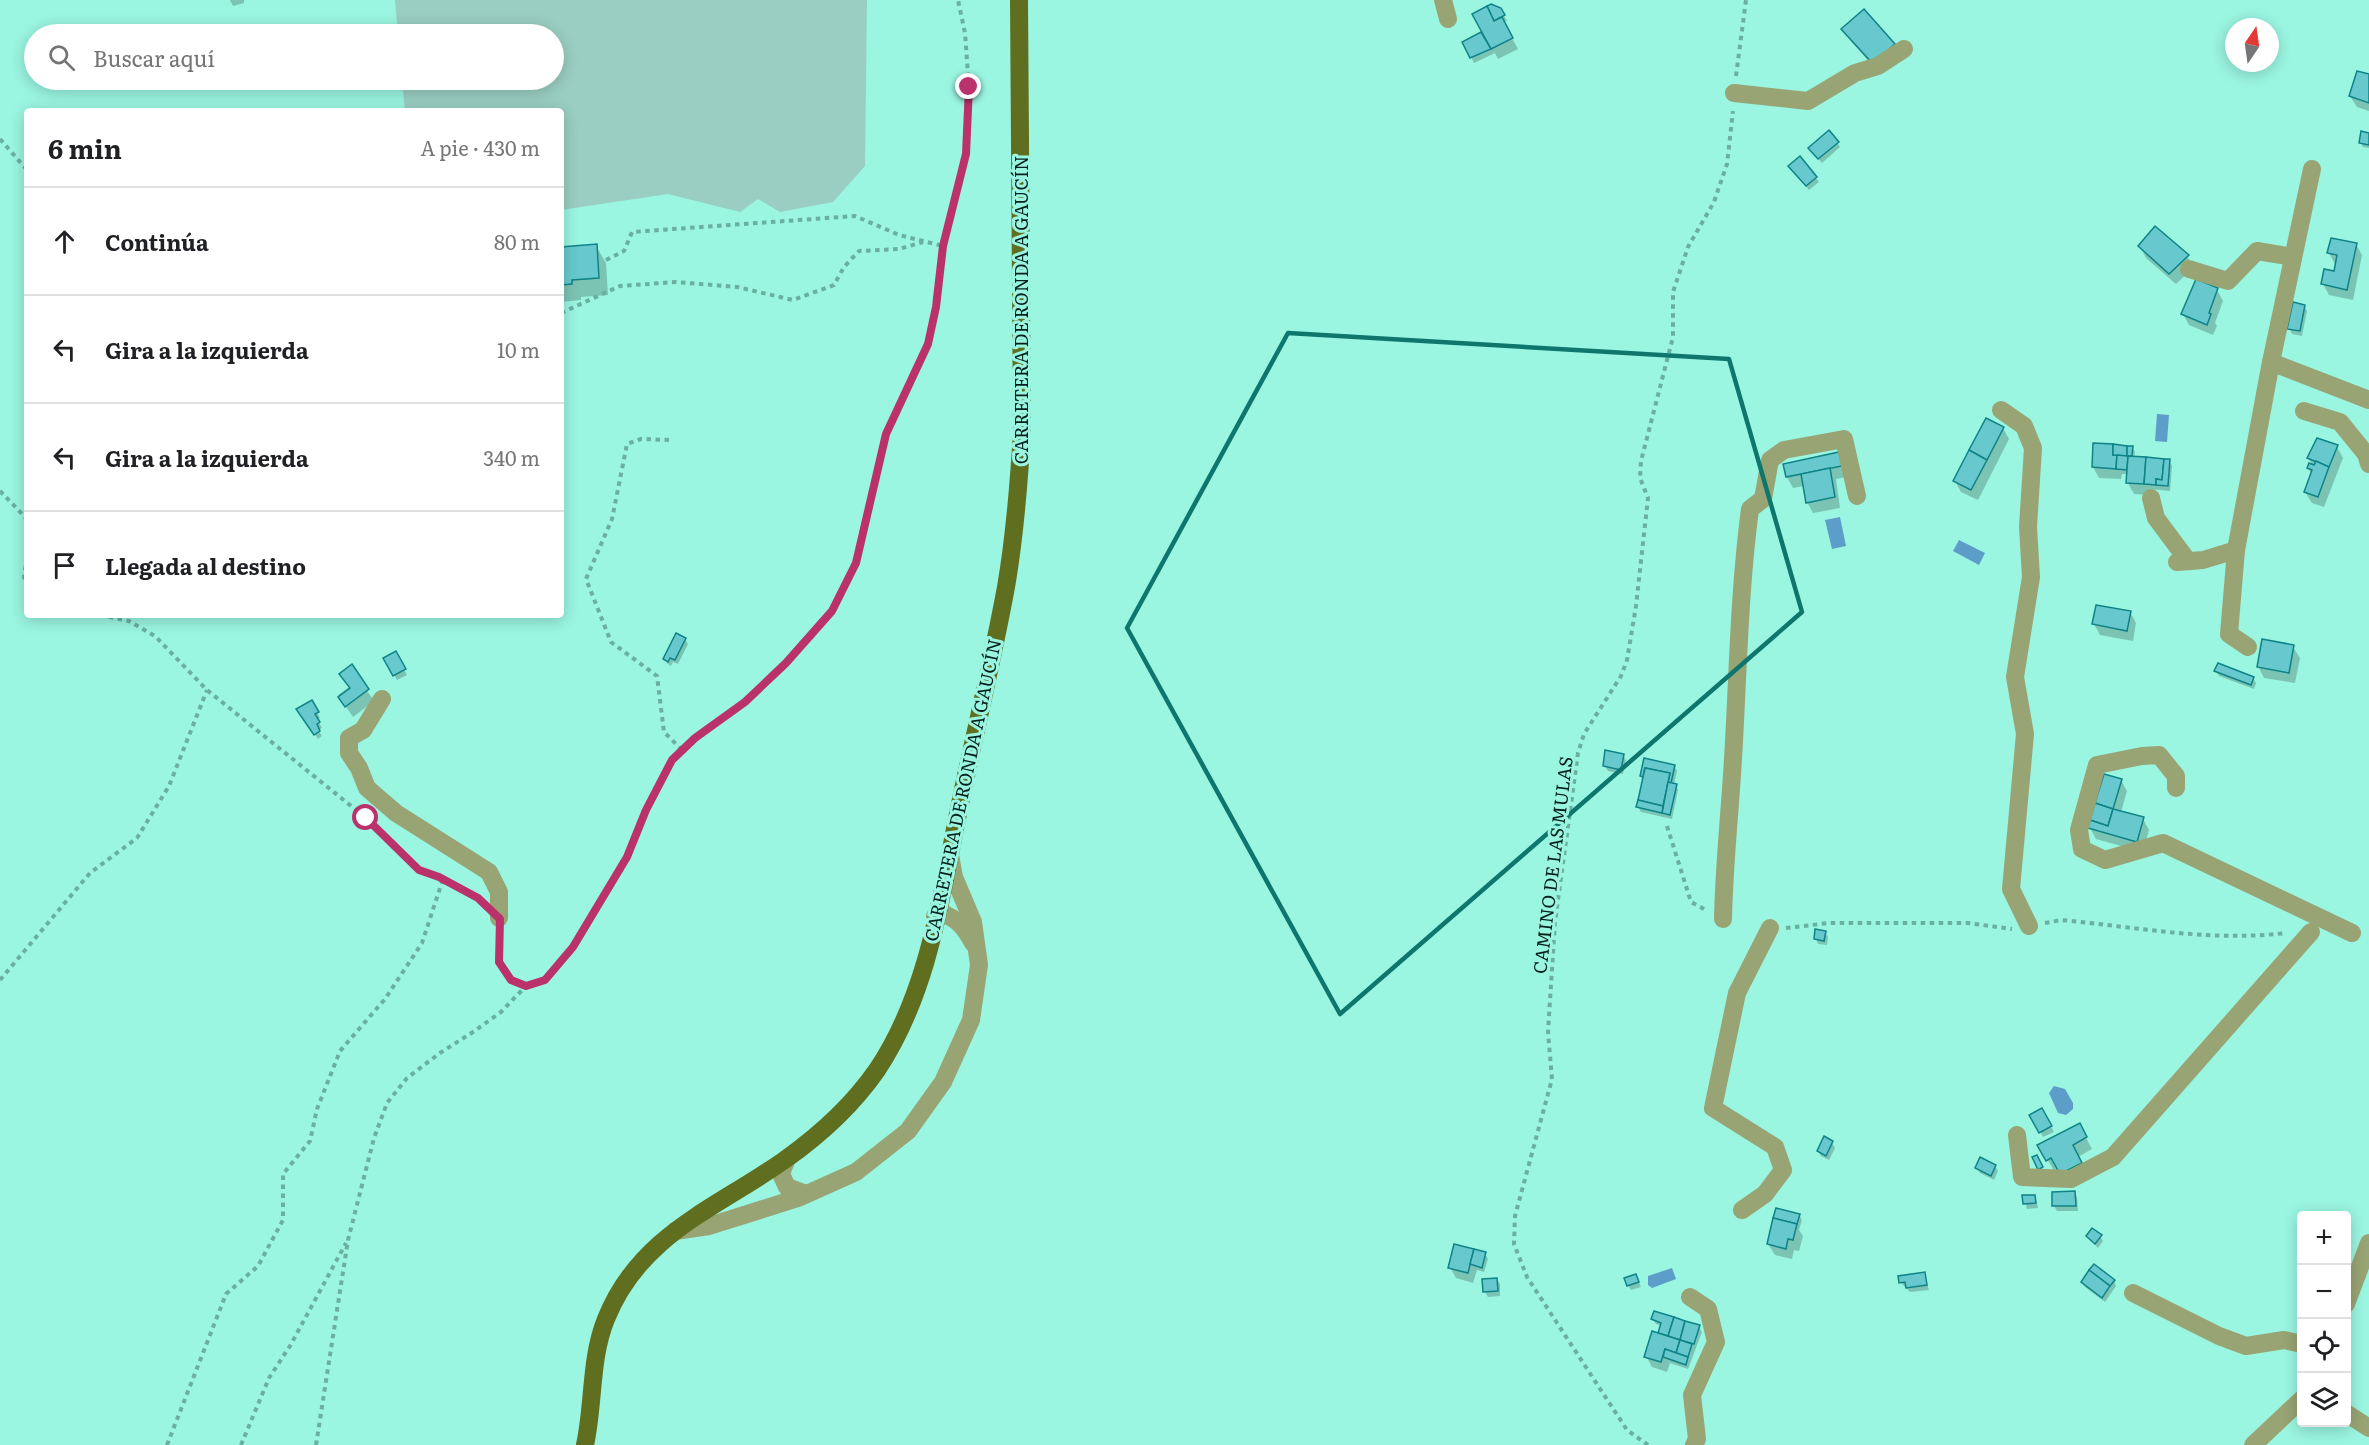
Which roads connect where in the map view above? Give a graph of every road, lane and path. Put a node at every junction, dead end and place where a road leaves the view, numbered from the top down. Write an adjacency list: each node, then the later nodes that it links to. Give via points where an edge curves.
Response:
1 (958, 0): 12 (path, via 969,87 966,154)
2 (1019, 0): 35 (main road, CARRETERA DE RONDA A GAUCÍN, via 1019,495 1006,587)
3 (1443, 0): 4 (street)
4 (1448, 19)
5 (1904, 49): 6 (street, via 1808,101)
6 (1734, 93)
7 (0, 139): 9 (path)
8 (1727, 164): 65 (path, CAMINO DE LAS MULAS, via 1714,202 1688,247 1673,292 1672,337 1641,461 1640,478 1648,498 1627,660 1584,734 1578,753 1556,922 1548,1032 1552,1079 1515,1216 1514,1244 1527,1277 1627,1430)
9 (24, 167)
10 (2312, 169): 13 (street)
11 (923, 242): 12 (path); 14 (path, via 855,216 632,232 624,251); 16 (path, via 899,249 859,251 834,285 793,300 737,288 676,282 620,286)
12 (943, 246): 32 (path, via 928,344 886,434 856,563 832,611 745,702)
13 (2293, 258): 15 (street, via 2257,251 2228,281); 17 (street)
14 (606, 260)
15 (2189, 269)
16 (564, 312)
17 (2271, 362): 18 (street); 27 (street)
18 (2369, 400)
19 (2001, 410): 40 (street, via 2024,426 2033,448 2028,527 2031,577 2015,677 2025,734 2011,889)
20 (2304, 411): 22 (street, via 2340,422 2366,454)
21 (669, 440): 32 (path, via 641,439 627,444 612,519 586,579 611,642 657,676 664,732)
22 (2369, 464)
23 (0, 491): 26 (path)
24 (1857, 496): 39 (street, via 1844,439 1784,450 1770,460 1763,499 1750,509)
25 (2151, 498): 27 (street, via 2156,518 2182,561 2203,560)
26 (24, 516)
27 (2236, 550): 29 (street, via 2229,634)
28 (114, 618): 30 (path, via 129,621 155,636)
29 (2248, 647)
30 (207, 690): 36 (path, via 366,818 419,870); 45 (path, via 169,786 137,838 90,873)
31 (382, 699): 38 (street, via 363,730 348,738 349,753 367,788 396,813 489,872 499,892)
32 (682, 750): 46 (path, via 672,760 627,857 573,947 545,980)
33 (2176, 788): 43 (street, via 2176,776 2159,755 2097,765 2079,830 2082,849 2105,860 2163,843)
34 (1667, 826): 39 (path, via 1691,902)
35 (950, 852): 37 (main road, CARRETERA DE RONDA A GAUCÍN); 44 (street, via 954,877 973,922)
36 (443, 879): 38 (path, via 478,898); 61 (path, via 422,943 385,999 340,1051 317,1109 310,1141 283,1174 283,1221 258,1266 226,1294)
37 (935, 916): 44 (street, via 941,912 952,916 965,929); 48 (main road, CARRETERA DE RONDA A GAUCÍN, via 902,1027 877,1069 846,1111)
38 (499, 918): 46 (path, via 499,962 511,980)
39 (1724, 919)
40 (2029, 926): 41 (path, via 2014,929 1968,923 1829,923); 42 (path, via 2061,920 2195,936)
41 (1770, 928): 50 (street, via 1737,993 1713,1108 1775,1147 1783,1170 1765,1194)
42 (2311, 932): 47 (street, via 2113,1157 2071,1179 2022,1177)
43 (2352, 933)
44 (977, 953): 49 (street, via 979,965 971,1020 943,1082 908,1131 856,1172)
45 (0, 980)
46 (526, 986): 52 (path, via 501,1012 407,1078 387,1103)
47 (2017, 1135)
48 (787, 1158): 49 (street, via 781,1174 787,1187); 51 (main road, CARRETERA DE RONDA A GAUCÍN)
49 (806, 1194): 51 (street, via 710,1226)
50 (1742, 1210)
51 (675, 1231): 64 (main road, CARRETERA DE RONDA A GAUCÍN, via 642,1259 622,1286 605,1321)
52 (348, 1239): 62 (path, via 269,1377); 63 (path)
53 (2369, 1243): 54 (street)
54 (2351, 1291)
55 (2133, 1293): 57 (street, via 2246,1346 2284,1340)
56 (1690, 1297): 66 (street, via 1708,1309 1716,1342 1692,1395 1697,1439)
57 (2297, 1343)
58 (2297, 1403): 67 (street)
59 (2351, 1416): 60 (street)
60 (2369, 1428)
61 (168, 1445)
62 (241, 1445)
63 (316, 1445)
64 (585, 1445)
65 (1648, 1445)
66 (1694, 1445)
67 (2253, 1445)

